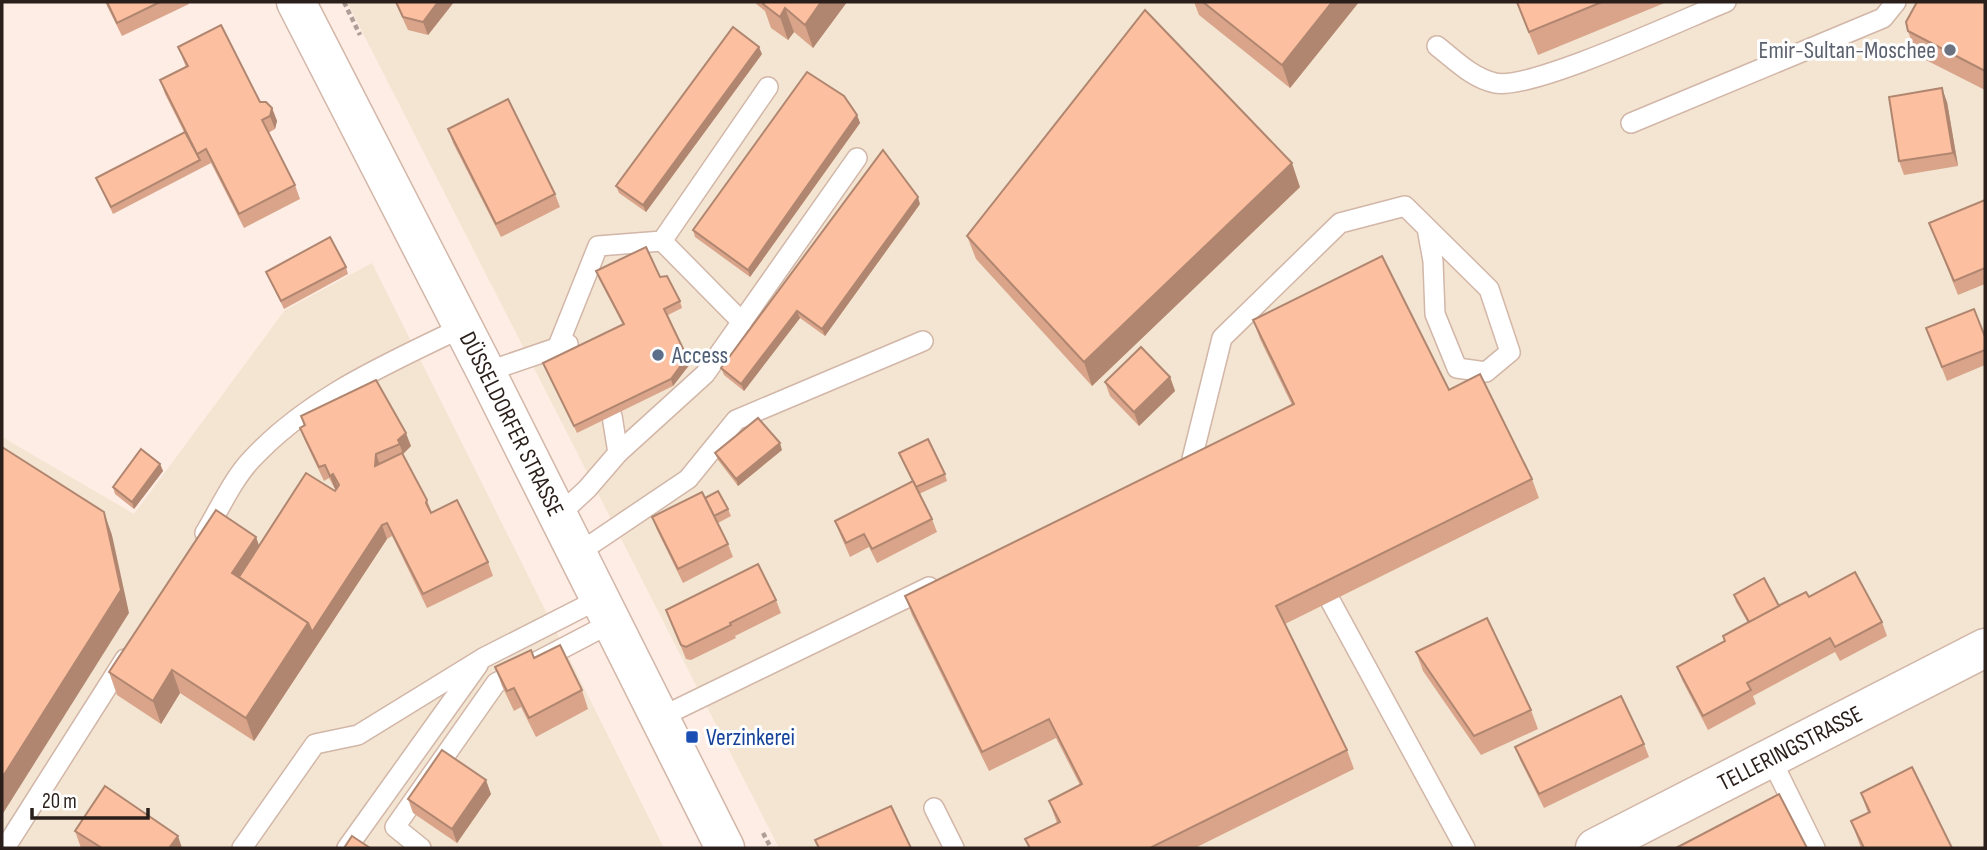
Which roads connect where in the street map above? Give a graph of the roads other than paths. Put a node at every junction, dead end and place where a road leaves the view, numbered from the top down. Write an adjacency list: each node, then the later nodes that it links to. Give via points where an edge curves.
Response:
1 (296, 2): 11 (main road, DÜSSELDORFER STRASSE)
2 (1726, 2): 4 (lane, via 1544,76 1497,84 1475,76)
3 (1896, 2): 6 (lane, via 1883,18)
4 (1437, 46)
5 (768, 87): 9 (lane)
6 (1631, 122)
7 (857, 158): 10 (lane)
8 (1427, 228): 8 (lane, via 1489,289 1510,352 1486,372 1457,368 1434,314); 17 (lane, via 1405,206 1340,223 1222,338 1186,462)
9 (662, 241): 10 (lane); 13 (lane, via 598,246)
10 (742, 322): 18 (lane, via 705,374)
11 (463, 327): 15 (main road, DÜSSELDORFER STRASSE); 20 (lane, via 349,383 295,418 249,462)
12 (923, 341): 21 (lane, via 736,420 688,479)
13 (558, 346): 14 (lane, via 566,343); 15 (lane)
14 (580, 353)
15 (486, 372): 19 (main road, DÜSSELDORFER STRASSE)
16 (612, 416): 18 (lane)
17 (1215, 448)
18 (618, 453): 19 (lane)
19 (559, 515): 21 (main road, DÜSSELDORFER STRASSE)
20 (192, 553)
21 (578, 554): 24 (main road, DÜSSELDORFER STRASSE)
22 (944, 579): 28 (lane)
23 (1331, 601): 37 (lane)
24 (605, 611): 27 (lane); 28 (main road, DÜSSELDORFER STRASSE); 34 (lane, via 496,683 395,827)
25 (135, 643): 31 (lane)
26 (1985, 648): 29 (main road, TELLERINGSTRASSE)
27 (483, 658): 32 (lane, via 358,736 315,744); 33 (lane)
28 (659, 718): 35 (main road, DÜSSELDORFER STRASSE)
29 (1771, 759): 38 (main road, TELLERINGSTRASSE); 39 (lane)
30 (934, 808): 36 (lane)
31 (5, 848)
32 (242, 848)
33 (347, 848)
34 (421, 848)
35 (725, 848)
36 (954, 848)
37 (1465, 848)
38 (1595, 848)
39 (1815, 848)

